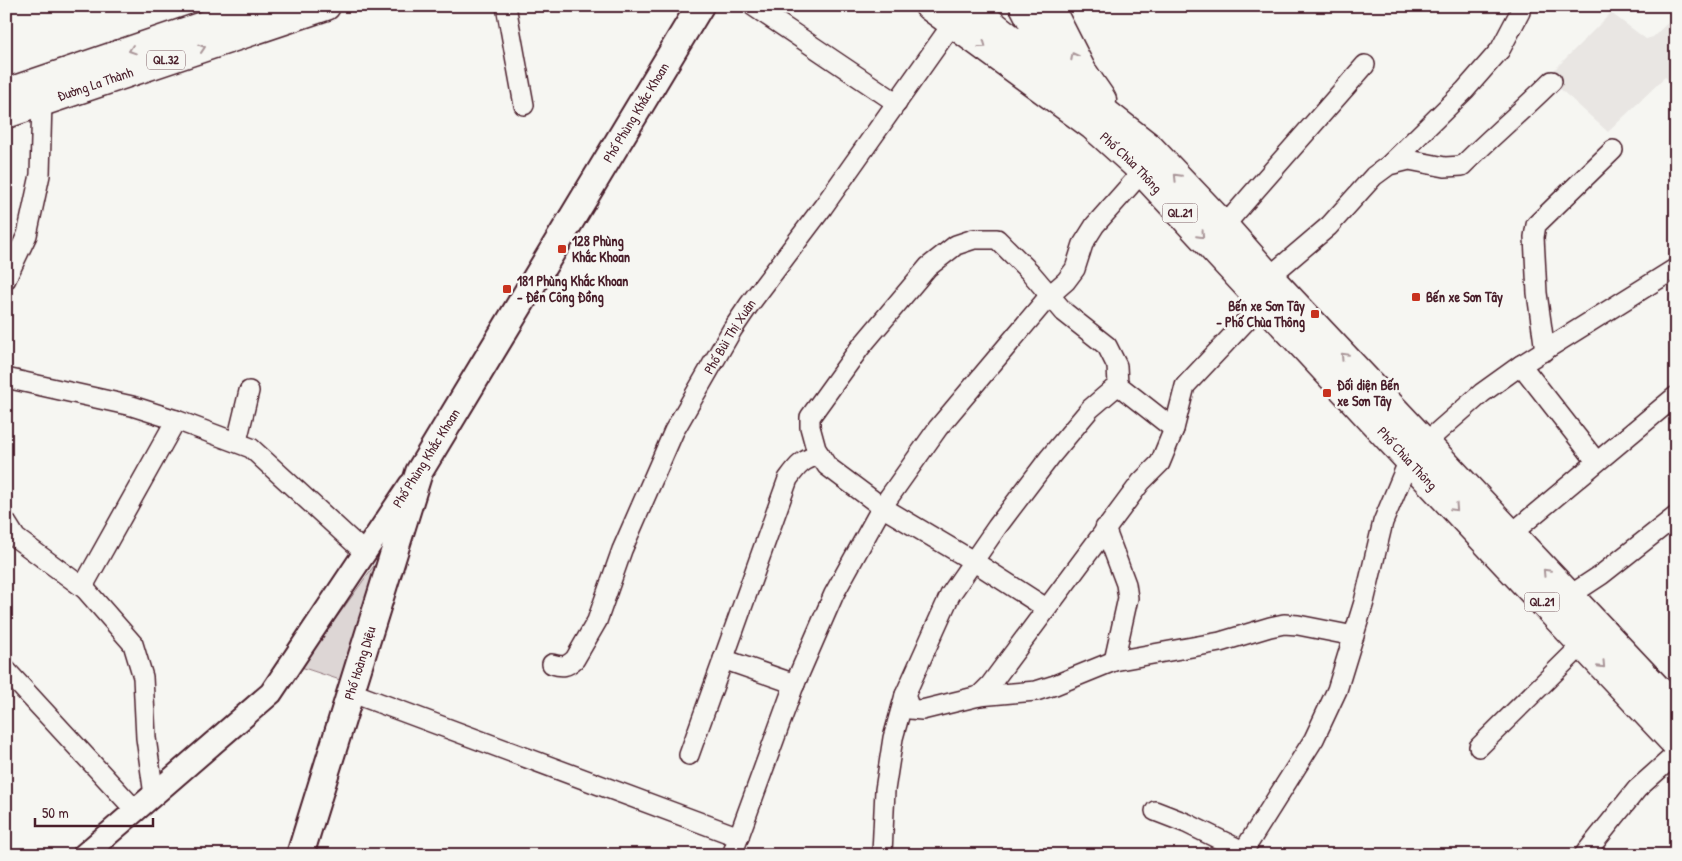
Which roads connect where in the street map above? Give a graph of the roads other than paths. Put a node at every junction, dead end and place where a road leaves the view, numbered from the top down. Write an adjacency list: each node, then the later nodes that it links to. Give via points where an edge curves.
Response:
1 (261, 6): 14 (highway, Đường La Thành / QL.32, one-way to 14)
2 (326, 6): 15 (highway, Đường La Thành / QL.32, one-way to 2)
3 (506, 6): 17 (street)
4 (700, 6): 40 (main road, Phố Phùng Khắc Khoan)
5 (753, 6): 16 (street)
6 (929, 6): 10 (highway, Phố Chùa Thông / QL.21)
7 (1024, 6): 12 (highway)
8 (1048, 6): 21 (highway, one-way to 8, via 1082,71)
9 (1520, 6): 22 (street, via 1500,50 1465,90)
10 (961, 15): 12 (highway, Phố Chùa Thông / QL.21); 16 (street, Phố Bùi Thị Xuân); 19 (highway, Phố Chùa Thông / QL.21, one-way to 19)
11 (1364, 65): 23 (street)
12 (1062, 79): 19 (highway); 21 (highway, Phố Chùa Thông / QL.21)
13 (1552, 81): 22 (street, via 1462,166 1410,160)
14 (6, 93)
15 (42, 101): 18 (highway, Đường La Thành / QL.32); 25 (street, via 40,175 27,235)
16 (897, 103): 55 (street, Phố Bùi Thị Xuân, via 732,330 674,431 622,550 597,621 570,664 563,667)
17 (524, 105)
18 (6, 114)
19 (1093, 126): 21 (highway, Phố Chùa Thông / QL.21)
20 (1613, 150): 28 (street, via 1536,225 1537,293)
21 (1146, 160): 23 (highway, Phố Chùa Thông / QL.21, one-way to 21); 26 (highway, Phố Chùa Thông / QL.21, one-way to 26); 27 (street, via 1082,244 1075,269)
22 (1389, 165): 26 (street, via 1374,176)
23 (1224, 226): 26 (highway, Phố Chùa Thông / QL.21)
24 (1676, 268): 28 (street)
25 (6, 279)
26 (1266, 290): 35 (street, via 1186,386); 37 (highway, Phố Chùa Thông / QL.21)
27 (1050, 295): 31 (street, via 1064,312 1106,346 1118,366); 38 (street, via 997,239 974,239 956,245 928,267 859,349 810,417 810,428); 41 (street, via 938,428)
28 (1545, 351): 29 (street)
29 (1521, 365): 37 (street, via 1482,393); 39 (street)
30 (6, 378): 34 (street, via 132,406)
31 (1118, 385): 35 (street); 47 (street, via 1090,409 1050,457)
32 (249, 391): 36 (street)
33 (1676, 396): 39 (street)
34 (176, 420): 36 (street); 48 (street, via 86,581)
35 (1174, 429): 44 (street, via 1160,463)
36 (237, 441): 46 (street)
37 (1417, 452): 45 (highway, Phố Chùa Thông / QL.21); 51 (street, via 1383,522); 52 (highway, Phố Chùa Thông / QL.21, one-way to 52)
38 (820, 455): 41 (street, via 826,466); 53 (street, via 808,458 788,479)
39 (1596, 461): 45 (street)
40 (419, 472): 46 (main road, Phố Hoàng Diệu)
41 (882, 507): 47 (street); 57 (street, via 834,594)
42 (1676, 516): 49 (street)
43 (6, 522): 48 (street, via 16,538)
44 (1105, 528): 50 (street); 54 (street, via 1128,598)
45 (1510, 534): 49 (highway, Phố Chùa Thông / QL.21, one-way to 45)
46 (380, 542): 58 (main road, Phố Hoàng Diệu); 66 (street, via 271,693)
47 (973, 561): 50 (street); 59 (street, via 950,595)
48 (85, 590): 66 (street, via 132,644 138,661 143,677 146,738)
49 (1569, 596): 61 (highway, Phố Chùa Thông / QL.21)
50 (1046, 608): 60 (street)
51 (1354, 636): 54 (street, via 1284,624 1220,642); 70 (street, via 1337,690 1314,740)
52 (1582, 645): 61 (highway, Phố Chùa Thông / QL.21, one-way to 61); 63 (street)
53 (723, 659): 57 (street); 65 (street)
54 (1114, 661): 60 (street, via 1036,691)
55 (552, 664)
56 (6, 670): 67 (street)
57 (795, 684): 69 (street)
58 (350, 692): 69 (street); 73 (main road, Phố Hoàng Diệu)
59 (905, 695): 60 (street, via 910,709 922,710); 71 (street, via 893,738 885,790)
60 (979, 696)
61 (1660, 704): 62 (highway, Phố Chùa Thông / QL.21)
62 (1676, 744)
63 (1479, 747)
64 (1676, 754): 75 (street, via 1637,789)
65 (689, 755)
66 (154, 795): 67 (street)
67 (136, 811): 72 (street)
68 (1155, 811): 70 (street, via 1186,823)
69 (739, 837): 74 (street)
70 (1242, 853)
71 (882, 854)
72 (84, 855)
73 (300, 855)
74 (732, 855)
75 (1584, 855)

